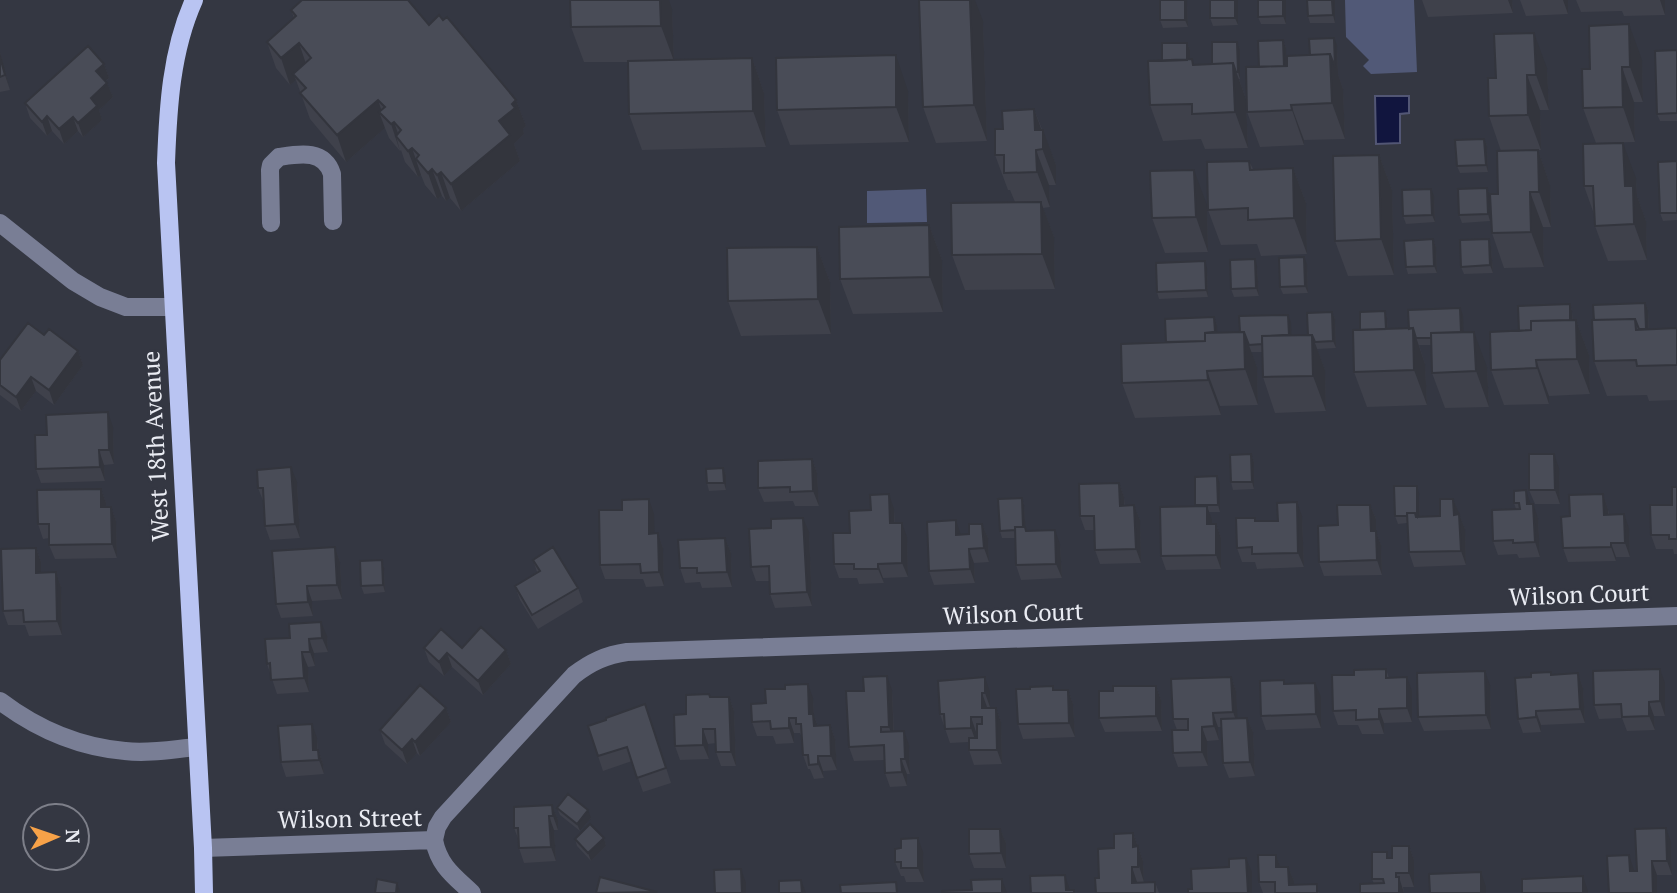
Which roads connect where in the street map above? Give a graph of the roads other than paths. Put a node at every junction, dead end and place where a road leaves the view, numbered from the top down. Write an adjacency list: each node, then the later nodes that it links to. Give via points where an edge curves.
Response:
1 (194, 0): 5 (main road, West 18th Avenue, via 174,62 167,112)
2 (333, 221): 4 (street, via 330,168 326,161 311,155 279,158 271,165)
3 (0, 223): 5 (street, via 100,297 126,307)
4 (271, 223)
5 (173, 307): 8 (main road, West 18th Avenue)
6 (1677, 616): 9 (street, Wilson Court, via 612,654 574,675 443,817)
7 (0, 701): 8 (street, via 48,732 73,741 127,752)
8 (197, 747): 10 (main road, West 18th Avenue)
9 (434, 840): 10 (street, Wilson Street); 12 (street, Wilson Street, via 442,863)
10 (203, 848): 11 (main road, West 18th Avenue)
11 (204, 893)
12 (472, 893)

